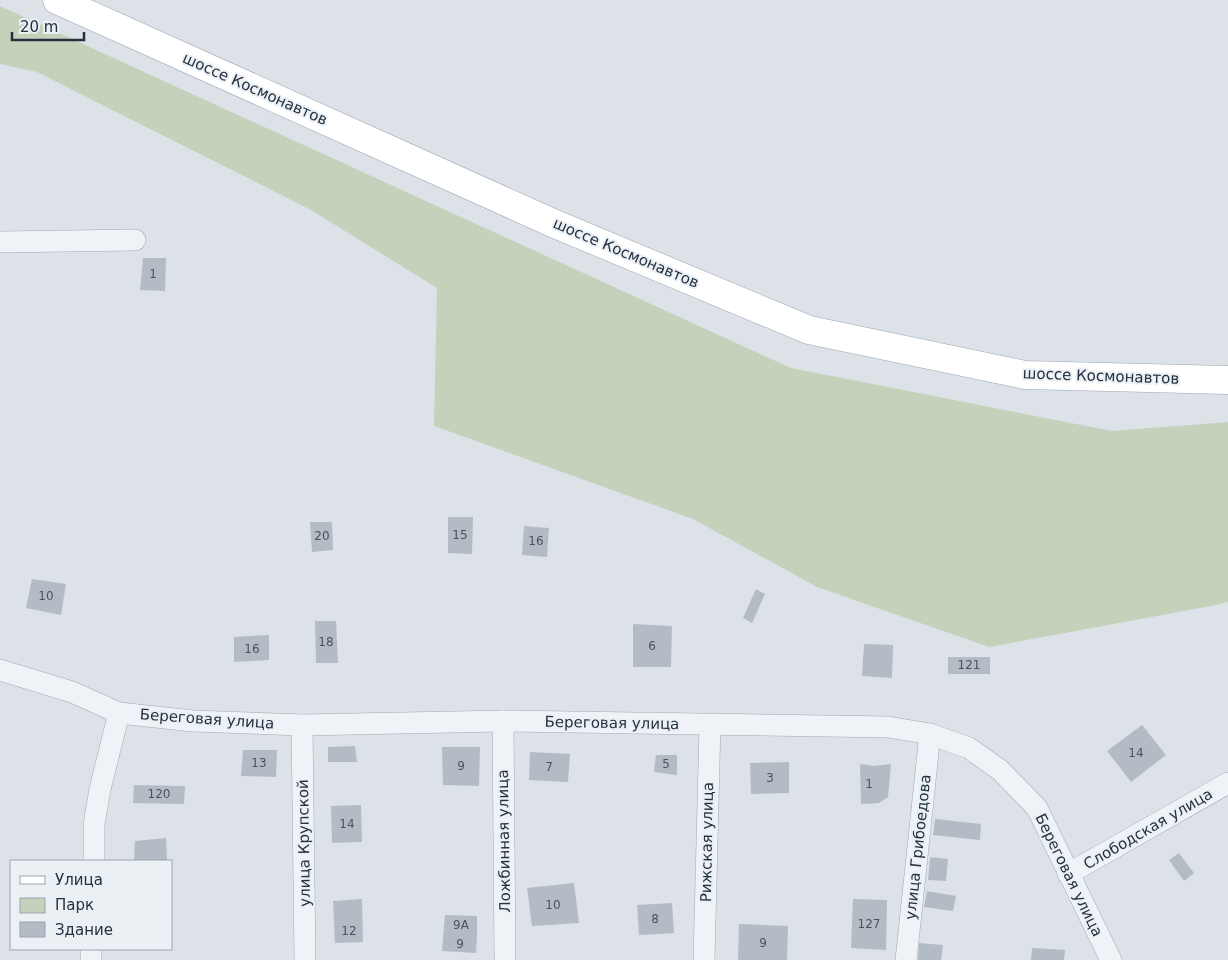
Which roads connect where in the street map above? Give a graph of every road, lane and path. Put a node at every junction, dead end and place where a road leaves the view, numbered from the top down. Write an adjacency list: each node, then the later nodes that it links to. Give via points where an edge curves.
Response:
1 (57, 0): 4 (main road, шоссе Космонавтов, via 555,224 810,330 1025,375)
2 (135, 240): 3 (street)
3 (0, 242)
4 (1228, 380)
5 (0, 670): 6 (street, Береговая улица, via 72,692)
6 (119, 713): 9 (street, Береговая улица, via 193,721); 12 (street, via 94,824)
7 (503, 721): 8 (street, Береговая улица); 9 (street, Береговая улица); 15 (street, Ложбинная улица)
8 (710, 724): 10 (street, Береговая улица, via 888,727); 16 (street, Рижская улица)
9 (302, 725): 14 (street, улица Крупской)
10 (930, 734): 13 (street, Береговая улица, via 969,748 1000,770 1036,808); 17 (street, улица Грибоедова)
11 (1228, 783): 13 (street, Слободская улица)
12 (94, 860)
13 (1068, 874): 18 (street, Береговая улица)
14 (305, 960)
15 (505, 960)
16 (704, 960)
17 (906, 960)
18 (1111, 960)

